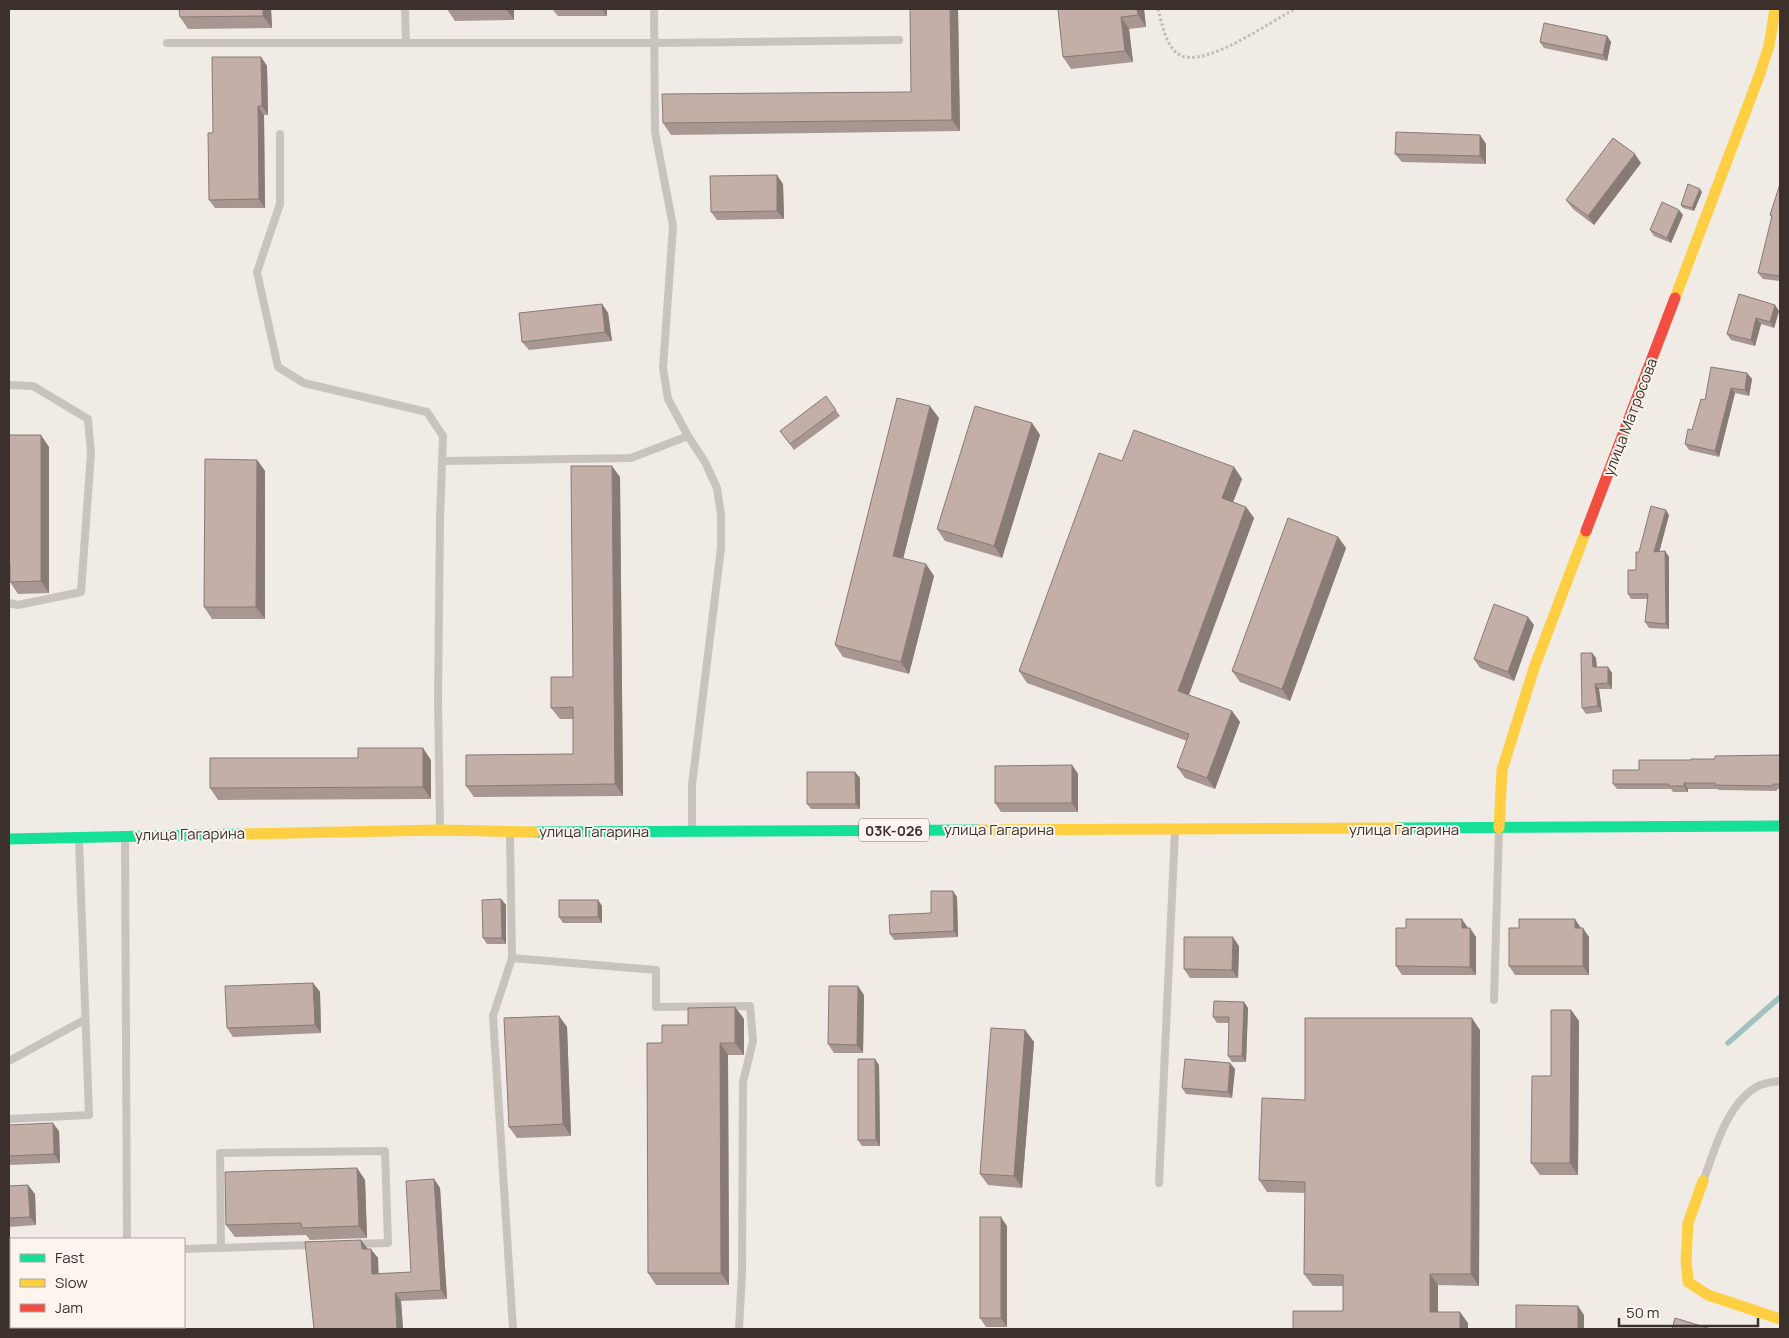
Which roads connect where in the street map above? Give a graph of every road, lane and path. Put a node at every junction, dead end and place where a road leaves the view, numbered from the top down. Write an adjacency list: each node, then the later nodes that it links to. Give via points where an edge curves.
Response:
1 (405, 9): 8 (lane)
2 (654, 9): 9 (lane)
3 (1158, 9): 4 (path, via 1171,46 1181,56 1197,58 1218,52)
4 (1295, 9)
5 (1775, 9): 16 (main road, улица Матросова, via 1762,68 1534,668 1502,770)
6 (899, 40): 9 (lane)
7 (167, 43): 8 (lane)
8 (406, 43): 9 (lane)
9 (655, 43): 12 (lane, via 655,132 673,226 663,368 668,399)
10 (280, 134): 13 (lane, via 280,204 257,272 278,367 304,383 428,412 443,436)
11 (9, 385): 14 (lane, via 33,386 88,419 91,453 82,592)
12 (688, 436): 13 (lane, via 631,458); 19 (lane, via 717,488 722,515 721,548 692,786)
13 (442, 461): 18 (lane, via 438,700)
14 (9, 604)
15 (1780, 826): 16 (main road, улица Гагарина / 03К-026)
16 (1499, 828): 17 (main road, улица Гагарина / 03К-026); 25 (lane)
17 (1175, 829): 19 (main road, улица Гагарина / 03К-026); 31 (lane)
18 (440, 830): 20 (main road, улица Гагарина / 03К-026); 21 (main road, улица Гагарина / 03К-026)
19 (692, 831): 20 (main road, улица Гагарина / 03К-026)
20 (510, 832): 24 (lane)
21 (125, 836): 22 (main road, улица Гагарина / 03К-026); 32 (lane)
22 (79, 838): 23 (main road, улица Гагарина / 03К-026); 26 (lane)
23 (9, 839)
24 (512, 958): 38 (lane, via 493,1016); 39 (lane, via 656,970 656,1007 750,1006 754,1041 743,1082)
25 (1494, 1000)
26 (84, 1020): 27 (lane); 29 (lane, via 89,1114)
27 (9, 1061)
28 (1780, 1081): 30 (lane, via 1758,1086 1741,1099 1721,1132)
29 (9, 1119)
30 (1703, 1181): 37 (main road, via 1688,1223 1688,1282 1708,1295)
31 (1159, 1183)
32 (127, 1238)
33 (348, 1244): 35 (lane, via 388,1243 385,1151 220,1153)
34 (319, 1245): 35 (lane)
35 (221, 1248): 36 (lane)
36 (185, 1249)
37 (1780, 1319)
38 (513, 1329)
39 (739, 1329)

